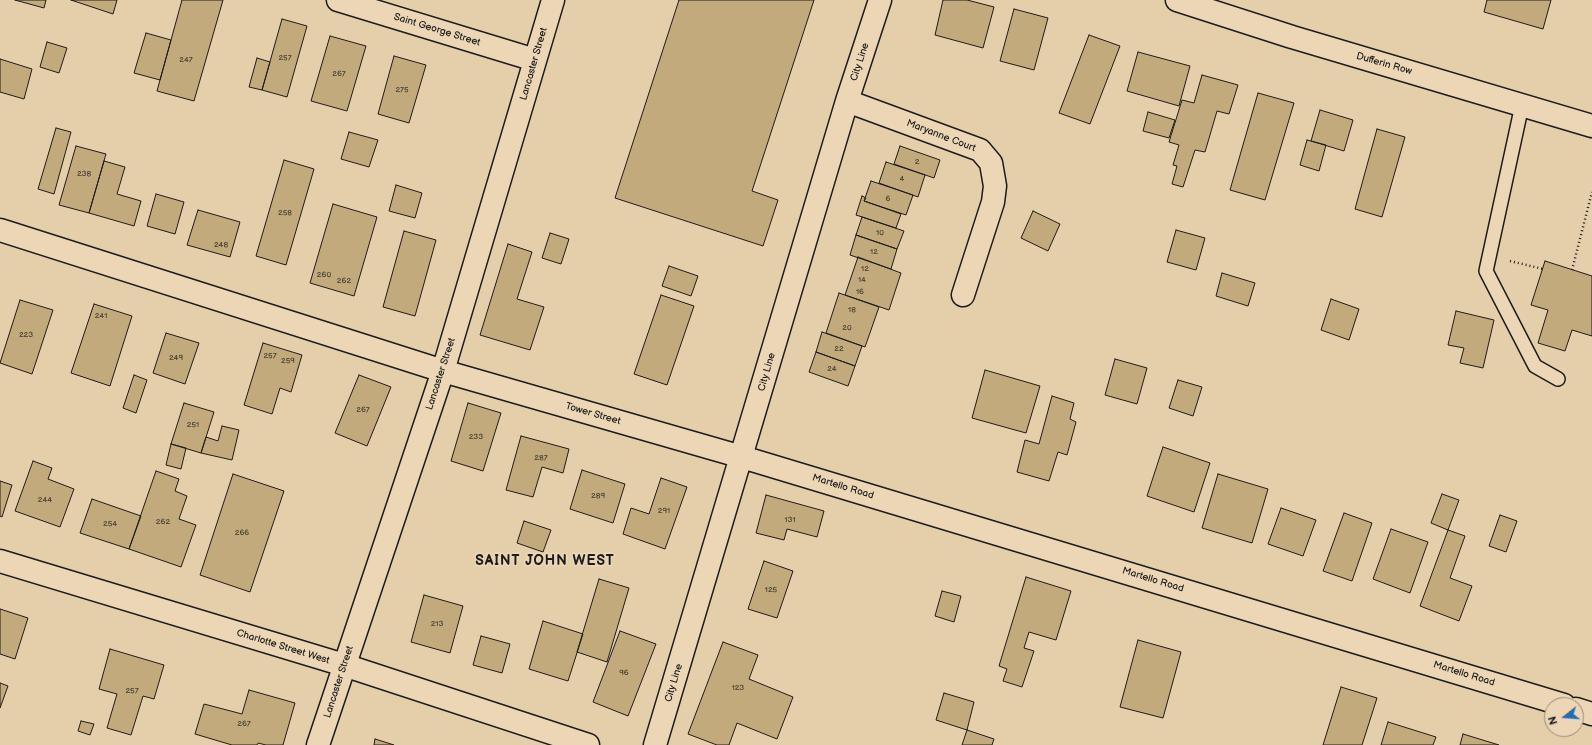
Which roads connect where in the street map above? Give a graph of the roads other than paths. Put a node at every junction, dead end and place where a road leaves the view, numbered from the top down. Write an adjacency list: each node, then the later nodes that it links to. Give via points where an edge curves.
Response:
1 (338, 0): 5 (street, Saint George Street)
2 (553, 0): 5 (street, Lancaster Street)
3 (880, 0): 6 (street, City Line)
4 (1177, 0): 7 (street, Dufferin Row)
5 (535, 60): 11 (street, Lancaster Street)
6 (847, 101): 10 (street, Maryanne Court, via 980,150 991,163 993,202); 13 (street, City Line)
7 (1522, 105): 8 (street, Dufferin Row); 12 (lane, via 1486,271 1535,366)
8 (1592, 126)
9 (0, 230): 11 (street, Tower Street)
10 (963, 295)
11 (444, 371): 13 (street, Tower Street); 15 (street, Lancaster Street)
12 (1558, 379)
13 (742, 457): 16 (street, Martello Road); 19 (street, City Line)
14 (0, 561): 15 (street, Charlotte Street West)
15 (344, 665): 17 (street, Lancaster Street); 18 (street, Charlotte Street West)
16 (1544, 699)
17 (318, 745)
18 (588, 745)
19 (655, 745)

